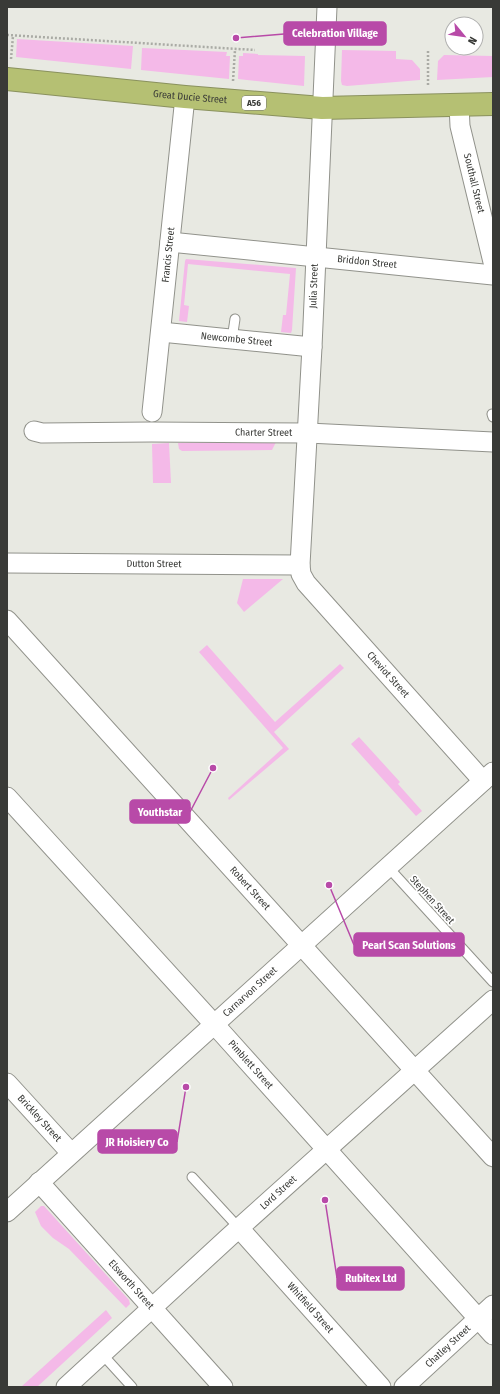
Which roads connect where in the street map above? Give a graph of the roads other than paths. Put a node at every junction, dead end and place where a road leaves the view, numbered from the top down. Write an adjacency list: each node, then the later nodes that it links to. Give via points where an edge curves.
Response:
1 (327, 7): 6 (street, Julia Street)
2 (9, 71): 3 (highway, Great Ducie Street / A56)
3 (185, 97): 6 (highway, Great Ducie Street / A56); 7 (street, Francis Street)
4 (493, 104): 5 (highway, Great Ducie Street / A56)
5 (459, 105): 6 (highway, Great Ducie Street / A56); 9 (street, Southall Street, via 460,126)
6 (322, 108): 8 (street, Julia Street)
7 (170, 242): 8 (street, Briddon Street); 12 (street, Francis Street)
8 (316, 257): 10 (street, Briddon Street); 14 (street, Julia Street)
9 (493, 262)
10 (493, 275)
11 (235, 319): 13 (lane)
12 (161, 332): 13 (street, Newcombe Street); 15 (street, Francis Street)
13 (232, 339): 14 (street, Newcombe Street)
14 (312, 347): 17 (street, Julia Street)
15 (152, 412)
16 (34, 431): 17 (street, Charter Street)
17 (308, 432): 18 (street, Charter Street); 20 (street, Julia Street)
18 (493, 442)
19 (7, 563): 20 (street, Dutton Street)
20 (300, 565): 22 (street, Cheviot Street, via 306,583)
21 (7, 620): 25 (street, Robert Street)
22 (488, 777): 24 (street, Carnarvon Street)
23 (7, 797): 28 (street, Pimblett Street)
24 (388, 867): 25 (street, Carnarvon Street); 26 (lane, Stephen Street)
25 (300, 945): 28 (street, Carnarvon Street); 29 (street, Robert Street)
26 (493, 982)
27 (493, 1000): 29 (street, Lord Street)
28 (214, 1025): 31 (street, Pimblett Street); 32 (street, Carnarvon Street)
29 (414, 1070): 31 (street, Lord Street); 33 (street, Robert Street)
30 (7, 1083): 32 (street, Brickley Street)
31 (327, 1150): 37 (street, Lord Street); 40 (street, Pimblett Street)
32 (71, 1153): 35 (street, Carnarvon Street)
33 (493, 1157)
34 (192, 1176): 37 (lane)
35 (39, 1182): 36 (street, Carnarvon Street); 39 (street, Elsworth Street)
36 (7, 1212)
37 (239, 1228): 39 (street, Lord Street); 46 (street, Whitfield Street)
38 (493, 1306): 40 (street, Chatley Street)
39 (153, 1308): 42 (street, Lord Street); 45 (street, Elsworth Street)
40 (478, 1319): 41 (street, Pimblett Street); 47 (street, Chatley Street)
41 (493, 1335)
42 (102, 1354): 43 (street, Lord Street); 44 (lane)
43 (66, 1387)
44 (132, 1387)
45 (223, 1387)
46 (381, 1387)
47 (404, 1387)

